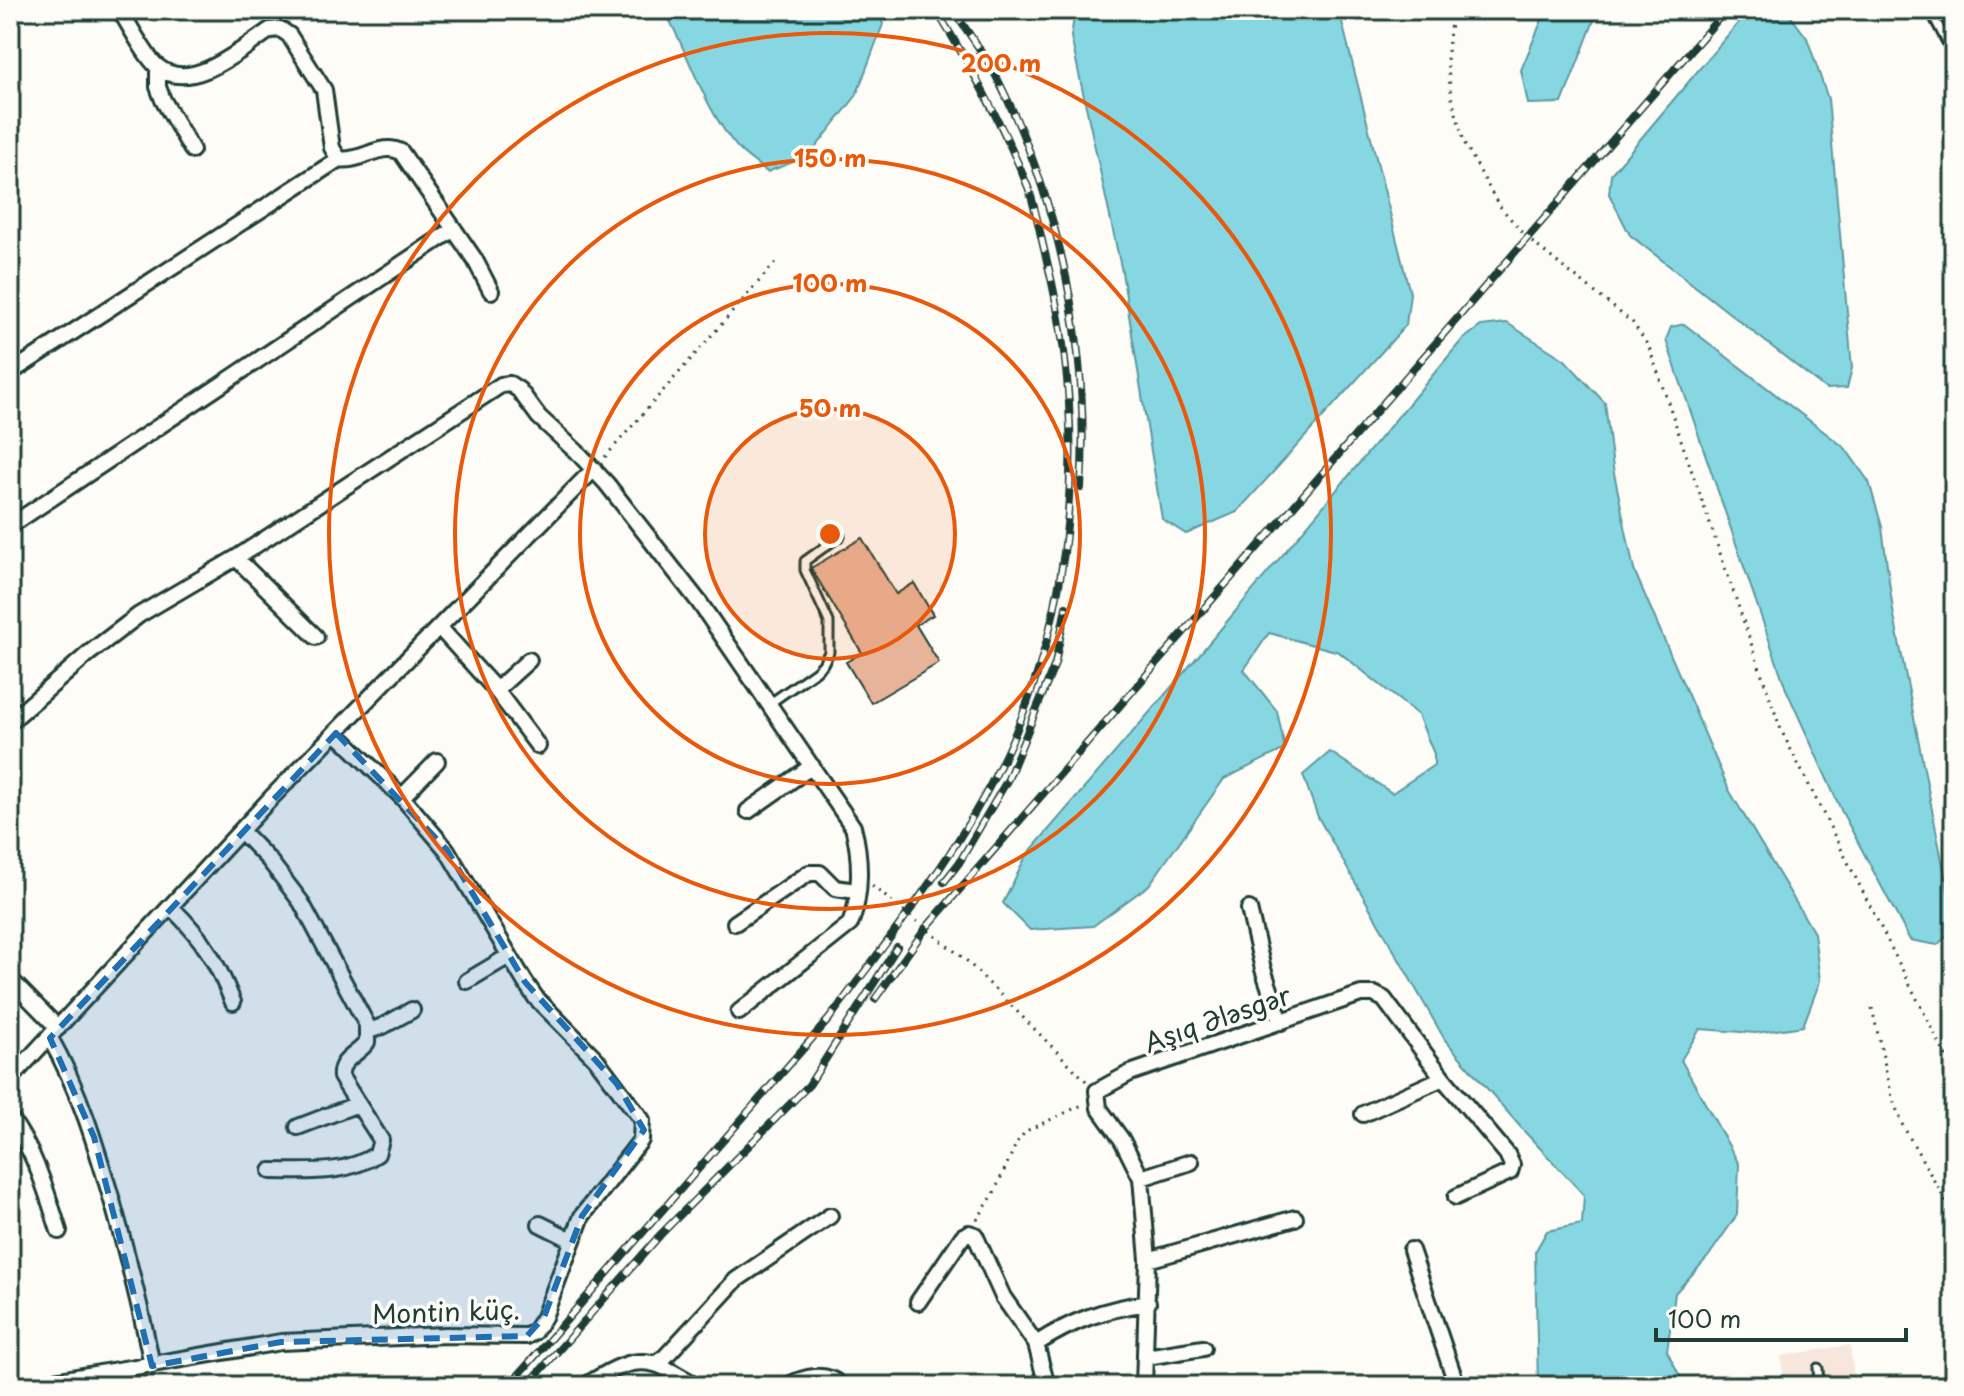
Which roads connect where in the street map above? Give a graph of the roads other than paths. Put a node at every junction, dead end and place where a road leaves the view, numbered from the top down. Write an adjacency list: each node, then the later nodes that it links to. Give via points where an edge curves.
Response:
1 (120, 10): 4 (street)
2 (1930, 10): 3 (lane)
3 (1954, 56)
4 (158, 68): 5 (street, via 163,100); 6 (street, via 179,75 209,70 270,30 280,29 324,90 332,148)
5 (192, 150)
6 (339, 159): 7 (street, via 349,161 383,149 401,152); 9 (street)
7 (454, 229): 8 (street); 11 (street)
8 (491, 291)
9 (10, 373)
10 (594, 469): 13 (street, via 539,417 519,390 501,385); 14 (street); 18 (street, via 699,602)
11 (10, 526)
12 (840, 536): 18 (lane, via 805,561 826,612 829,652 816,671)
13 (236, 558): 15 (street); 19 (street, via 113,633)
14 (439, 627): 17 (street); 20 (street)
15 (316, 637)
16 (529, 660): 17 (street)
17 (496, 690): 21 (street)
18 (769, 704): 23 (street)
19 (10, 722)
20 (336, 733): 24 (street, Montin küç.); 26 (street)
21 (538, 746)
22 (437, 761): 24 (street)
23 (812, 766): 25 (street); 27 (street, via 853,827 859,847)
24 (402, 797): 31 (street, Montin küç., via 463,873)
25 (748, 811)
26 (241, 831): 28 (street); 38 (street, via 301,902)
27 (857, 885): 30 (street, via 835,888 820,873 809,873); 36 (street, via 850,924)
28 (172, 908): 34 (street, via 204,942); 39 (street)
29 (1249, 909): 37 (street)
30 (735, 923)
31 (509, 956): 33 (street); 54 (street, Montin küç., via 536,998 596,1059 642,1120 641,1140 592,1201)
32 (10, 979): 39 (street)
33 (467, 981)
34 (233, 1002)
35 (412, 1010): 38 (street)
36 (739, 1012)
37 (1281, 1022): 40 (street, Aşıq Ələsgər, via 1374,994 1384,999); 48 (street, Aşıq Ələsgər, via 1130,1073 1097,1095 1099,1108)
38 (369, 1031): 42 (street, via 363,1047 340,1070)
39 (54, 1033): 41 (street); 63 (street, via 94,1137)
40 (1443, 1078): 43 (street); 49 (street, Aşıq Ələsgər, via 1512,1165 1510,1172)
41 (10, 1079)
42 (358, 1104): 45 (street); 47 (street, via 381,1140 377,1154 350,1167)
43 (1363, 1114)
44 (10, 1118): 53 (street, via 36,1161)
45 (298, 1127)
46 (1191, 1162): 48 (street)
47 (271, 1171)
48 (1141, 1178): 56 (street)
49 (1456, 1197)
50 (830, 1216): 62 (street, via 736,1280)
51 (1295, 1218): 56 (street)
52 (540, 1224): 54 (street)
53 (59, 1231)
54 (572, 1240): 63 (street, Montin küç., via 544,1317 527,1336 281,1342)
55 (1411, 1250): 72 (street)
56 (1148, 1260): 58 (street)
57 (918, 1302): 59 (street, via 963,1236 975,1235 1003,1297)
58 (1148, 1303): 59 (street, via 1110,1308); 61 (street)
59 (1036, 1344): 70 (street)
60 (1203, 1348): 61 (street)
61 (1146, 1357): 71 (street)
62 (655, 1364): 66 (street, via 629,1364); 67 (street)
63 (152, 1366): 65 (street, Montin küç.)
64 (1818, 1368): 73 (lane)
65 (10, 1385)
66 (585, 1386)
67 (699, 1386)
68 (787, 1386): 69 (street, via 824,1376)
69 (841, 1386)
70 (1047, 1386)
71 (1144, 1386)
72 (1457, 1386)
73 (1819, 1386)

